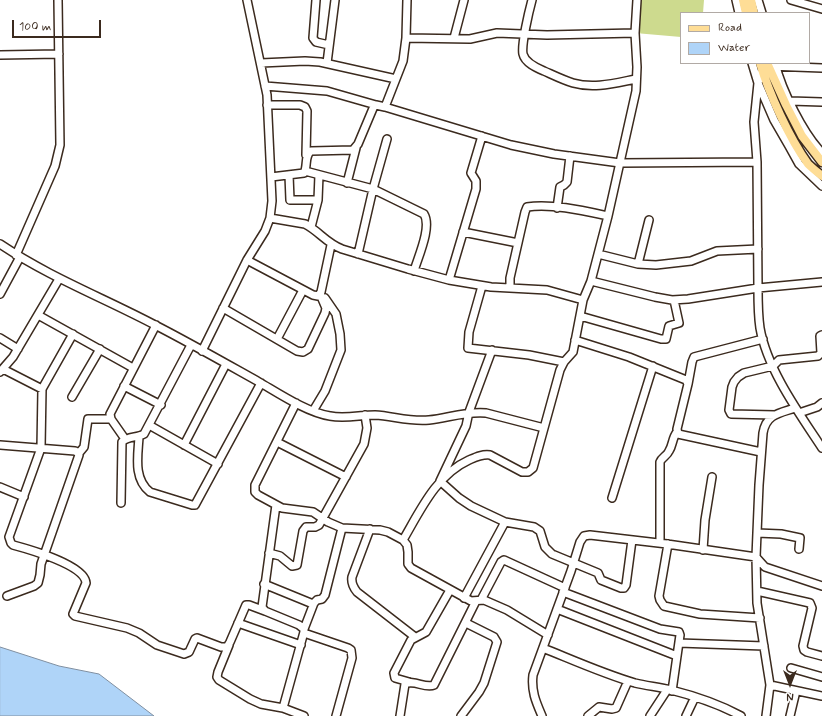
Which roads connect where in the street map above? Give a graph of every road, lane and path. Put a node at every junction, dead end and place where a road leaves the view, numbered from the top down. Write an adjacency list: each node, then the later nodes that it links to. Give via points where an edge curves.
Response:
1 (58, 0): 24 (street)
2 (247, 0): 26 (street)
3 (316, 0): 23 (street, via 313,38 316,42)
4 (335, 0): 23 (street)
5 (407, 0): 21 (street)
6 (464, 0): 22 (street)
7 (532, 0): 20 (street)
8 (637, 0): 19 (street)
9 (736, 0): 15 (street)
10 (743, 0): 16 (main road)
11 (751, 0): 17 (main road)
12 (758, 0): 18 (street)
13 (791, 0): 14 (street)
14 (822, 9)
15 (739, 12)
16 (746, 12)
17 (754, 12)
18 (762, 12)
19 (635, 33): 20 (street); 32 (street)
20 (525, 34): 22 (street, via 497,33); 32 (street, via 523,55 527,60 534,67 572,83 597,85)
21 (406, 38): 22 (street); 31 (street, via 403,61)
22 (454, 38)
23 (329, 45): 27 (street)
24 (59, 54): 25 (street); 70 (street, via 58,156)
25 (0, 55)
26 (261, 63): 27 (street, via 306,60); 34 (street)
27 (327, 63): 31 (street)
28 (752, 64): 33 (street)
29 (770, 66): 30 (street); 33 (street); 35 (street); 47 (main road, via 802,136); 52 (main road, via 794,141 809,165)
30 (822, 68)
31 (396, 79): 39 (street)
32 (636, 79): 48 (street, via 636,91)
33 (758, 83): 46 (street, via 754,122); 55 (street, via 774,120 799,164)
34 (266, 86): 37 (street); 38 (street, via 327,91)
35 (790, 101): 36 (street); 43 (street, via 814,145)
36 (822, 102)
37 (267, 105): 44 (street, via 305,107); 53 (street)
38 (376, 105): 39 (street); 42 (street, via 372,108)
39 (385, 107): 40 (street)
40 (482, 136): 45 (street, via 511,145); 63 (street, via 471,173 476,181 476,188)
41 (387, 139): 56 (street)
42 (356, 148): 44 (street, via 348,151 314,150); 54 (street)
43 (822, 153)
44 (306, 156): 49 (street)
45 (570, 156): 48 (street); 58 (street, via 567,182 560,187)
46 (757, 162): 48 (street); 67 (street)
47 (822, 162)
48 (620, 163): 59 (street)
49 (305, 171): 50 (street, via 302,174); 51 (street)
50 (289, 175): 53 (street); 57 (street, via 290,200)
51 (319, 175): 54 (street); 57 (street)
52 (822, 176)
53 (271, 177): 60 (street)
54 (347, 183): 56 (street)
55 (822, 186)
56 (373, 189): 68 (street); 73 (street, via 421,212 426,217 425,234)
57 (318, 200): 62 (street)
58 (557, 208): 59 (street); 64 (street, via 527,207)
59 (608, 216): 69 (street)
60 (270, 218): 62 (street, via 299,222); 71 (street)
61 (648, 220): 72 (street)
62 (311, 227): 66 (street)
63 (463, 232): 64 (street); 75 (street)
64 (518, 243): 79 (street)
65 (0, 244): 70 (street)
66 (331, 244): 68 (street); 82 (street)
67 (758, 249): 72 (street, via 717,251 677,264); 80 (street)
68 (358, 254): 73 (street)
69 (598, 254): 72 (street); 76 (street)
70 (18, 256): 74 (street); 83 (street)
71 (247, 260): 81 (street); 86 (street)
72 (638, 264)
73 (414, 271): 75 (street)
74 (59, 279): 87 (street); 89 (street)
75 (449, 280): 78 (street)
76 (591, 281): 84 (street); 85 (street)
77 (822, 282): 80 (street)
78 (482, 286): 79 (street); 99 (street, via 467,346 470,349)
79 (510, 288): 84 (street, via 548,290)
80 (758, 288): 85 (street); 95 (street, via 758,310)
81 (303, 290): 82 (street, via 316,296); 93 (street)
82 (321, 293): 93 (street, via 326,311 308,349 303,352 297,351); 117 (street, via 336,314 341,350 325,391)
83 (0, 294)
84 (583, 300): 88 (street)
85 (674, 300): 88 (street, via 679,323 669,326 666,339)
86 (223, 308): 93 (street); 100 (street)
87 (38, 315): 90 (street); 97 (street)
88 (580, 316): 94 (street)
89 (156, 325): 96 (street); 106 (street)
90 (73, 334): 98 (street); 111 (street)
91 (822, 335): 101 (street)
92 (0, 338): 97 (street)
93 (277, 339)
94 (575, 340): 102 (street, via 571,355); 104 (street)
95 (763, 340): 105 (street); 109 (street, via 694,357)
96 (191, 345): 100 (street); 115 (street)
97 (18, 349): 107 (street)
98 (100, 350): 106 (street); 112 (street)
99 (492, 350): 102 (street); 118 (street)
100 (202, 351): 103 (street)
101 (821, 356): 105 (street, via 779,360)
102 (564, 362): 123 (street)
103 (226, 364): 108 (street); 129 (street)
104 (653, 366): 109 (street, via 686,380); 140 (street)
105 (773, 366): 116 (street); 119 (street, via 744,373 738,377 732,387 729,410 734,414)
106 (134, 368): 110 (street)
107 (1, 370): 111 (street)
108 (261, 383): 113 (street); 134 (street)
109 (688, 384): 124 (street)
110 (124, 386): 115 (street); 121 (street, via 111,411)
111 (42, 389): 130 (street)
112 (72, 397)
113 (296, 403): 117 (street); 127 (street)
114 (822, 403): 116 (street, via 817,407)
115 (160, 405): 122 (street)
116 (797, 410): 119 (street); 131 (street)
117 (313, 411): 120 (street, via 331,417)
118 (469, 412): 120 (street, via 419,421); 123 (street, via 486,413); 137 (street, via 466,426)
119 (775, 415): 132 (street, via 764,426)
120 (366, 416): 135 (street, via 366,435)
121 (111, 419): 126 (street); 133 (street, via 88,419 84,447)
122 (149, 425): 125 (street); 129 (street)
123 (544, 428): 137 (street, via 533,468 528,472 522,472 485,454 460,464)
124 (677, 432): 132 (street, via 680,435); 150 (street, via 668,453 660,462)
125 (139, 437): 126 (street); 134 (street, via 139,474 142,484 150,492 195,505)
126 (125, 439): 141 (street, via 121,444)
127 (277, 442): 135 (street); 142 (street, via 255,485 255,492 258,495)
128 (0, 445): 130 (street)
129 (184, 445): 134 (street)
130 (42, 448): 133 (street); 139 (street)
131 (822, 448)
132 (761, 452): 147 (street)
133 (79, 453): 154 (street)
134 (218, 464)
135 (346, 477): 143 (street)
136 (712, 477): 153 (street)
137 (440, 481): 144 (street, via 465,502); 148 (street)
138 (0, 487): 139 (street)
139 (24, 497): 154 (street, via 9,540 13,545)
140 (612, 498)
141 (121, 502)
142 (276, 505): 143 (street, via 287,509 309,510); 155 (street)
143 (323, 518): 145 (street); 155 (street, via 317,527 304,528 296,566 290,565 280,556)
144 (505, 522): 157 (street, via 534,527 540,531 547,550); 164 (street)
145 (342, 528): 146 (street); 166 (street, via 325,595)
146 (370, 529): 148 (street, via 388,532); 174 (street, via 352,577 353,588)
147 (757, 533): 152 (street, via 800,538); 156 (street)
148 (402, 540): 160 (street, via 407,546 409,566)
149 (632, 540): 150 (street); 157 (street, via 584,536); 157 (street, via 624,588 601,580 598,573)
150 (660, 543): 151 (street)
151 (668, 544): 153 (street); 169 (street, via 660,596 664,606 700,614)
152 (799, 548)
153 (703, 550): 156 (street)
154 (45, 554): 163 (street, via 38,583); 176 (street, via 85,578 86,583 75,616 134,630 156,645 184,654 189,652 197,638 221,647)
155 (269, 554): 158 (street)
156 (756, 557): 159 (street, via 765,567); 162 (street)
157 (574, 564): 161 (street)
158 (264, 584): 166 (street); 168 (street, via 261,605)
159 (822, 586)
160 (450, 590): 164 (street); 174 (street, via 426,632)
161 (564, 590): 165 (street, via 504,560); 167 (street); 175 (street, via 660,629 679,632)
162 (757, 591): 169 (street); 181 (street, via 810,603 812,608 803,646 807,652)
163 (7, 596)
164 (464, 598): 165 (street)
165 (479, 601): 171 (street); 173 (street, via 488,601 510,611)
166 (313, 604): 172 (street)
167 (557, 609): 173 (street); 180 (street)
168 (265, 611): 170 (street, via 246,605); 172 (street, via 299,625)
169 (760, 618): 178 (street)
170 (238, 623): 176 (street); 177 (street)
171 (466, 623): 185 (street, via 434,685 427,687); 195 (street, via 494,637 498,642 484,683)
172 (304, 631): 177 (street); 193 (street, via 351,650 352,658)
173 (548, 635): 179 (street)
174 (415, 637): 185 (street, via 393,675)
175 (679, 643): 178 (street); 180 (street)
176 (229, 645): 191 (street, via 218,672 219,680 261,704)
177 (301, 645): 191 (street)
178 (764, 646): 186 (street)
179 (543, 648): 184 (street); 196 (street, via 532,686)
180 (677, 656): 187 (street)
181 (822, 656)
182 (791, 668): 183 (street)
183 (822, 677)
184 (628, 681): 187 (street); 197 (street, via 616,708 599,707)
185 (409, 682): 194 (street, via 405,686)
186 (770, 685): 188 (street); 201 (street)
187 (669, 690): 190 (street); 198 (street)
188 (796, 691): 189 (street); 202 (street)
189 (822, 696)
190 (695, 697): 199 (street); 200 (street)
191 (284, 708): 192 (street)
192 (304, 716)
193 (336, 716)
194 (400, 716)
195 (461, 716)
196 (542, 716)
197 (588, 716)
198 (650, 716)
199 (686, 716)
200 (741, 716)
201 (766, 716)
202 (790, 716)

